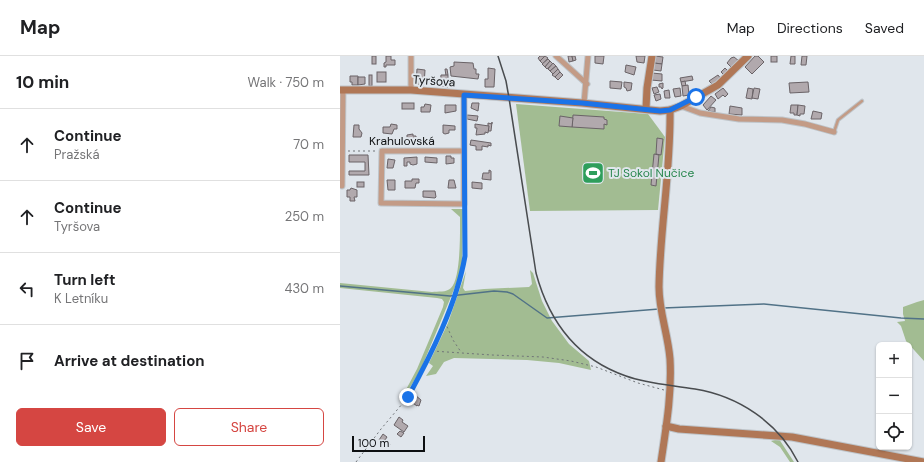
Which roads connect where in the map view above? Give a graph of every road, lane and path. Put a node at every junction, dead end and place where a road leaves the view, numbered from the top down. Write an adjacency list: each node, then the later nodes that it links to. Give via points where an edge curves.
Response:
1 (411, 56): 8 (street)
2 (556, 56): 6 (street)
3 (588, 56): 6 (street)
4 (652, 56): 13 (street)
5 (748, 56): 12 (street, via 718,86)
6 (587, 84): 11 (street)
7 (341, 90): 8 (street, Tyršova); 16 (street)
8 (411, 90): 9 (street, Tyršova)
9 (464, 95): 11 (street, Tyršova); 18 (street)
10 (862, 101): 15 (lane, via 838,120)
11 (584, 103): 13 (street, Tyršova)
12 (681, 106): 14 (street); 15 (street, via 708,114 739,119 782,120)
13 (646, 109): 14 (street, Tyršova)
14 (670, 110): 24 (street, via 660,309 669,352)
15 (834, 132)
16 (341, 151): 17 (path, Krahulovská); 19 (street)
17 (382, 151): 18 (street, Krahulovská); 20 (street, via 381,203)
18 (464, 151): 20 (street)
19 (342, 186)
20 (464, 204): 21 (path, via 465,256 462,276)
21 (445, 321): 22 (path); 23 (path)
22 (431, 351): 23 (path); 26 (path, via 408,397)
23 (462, 353): 24 (path, via 571,361)
24 (670, 391): 25 (street)
25 (666, 426): 27 (street); 28 (street, via 780,435)
26 (356, 462)
27 (661, 462)
28 (924, 462)

